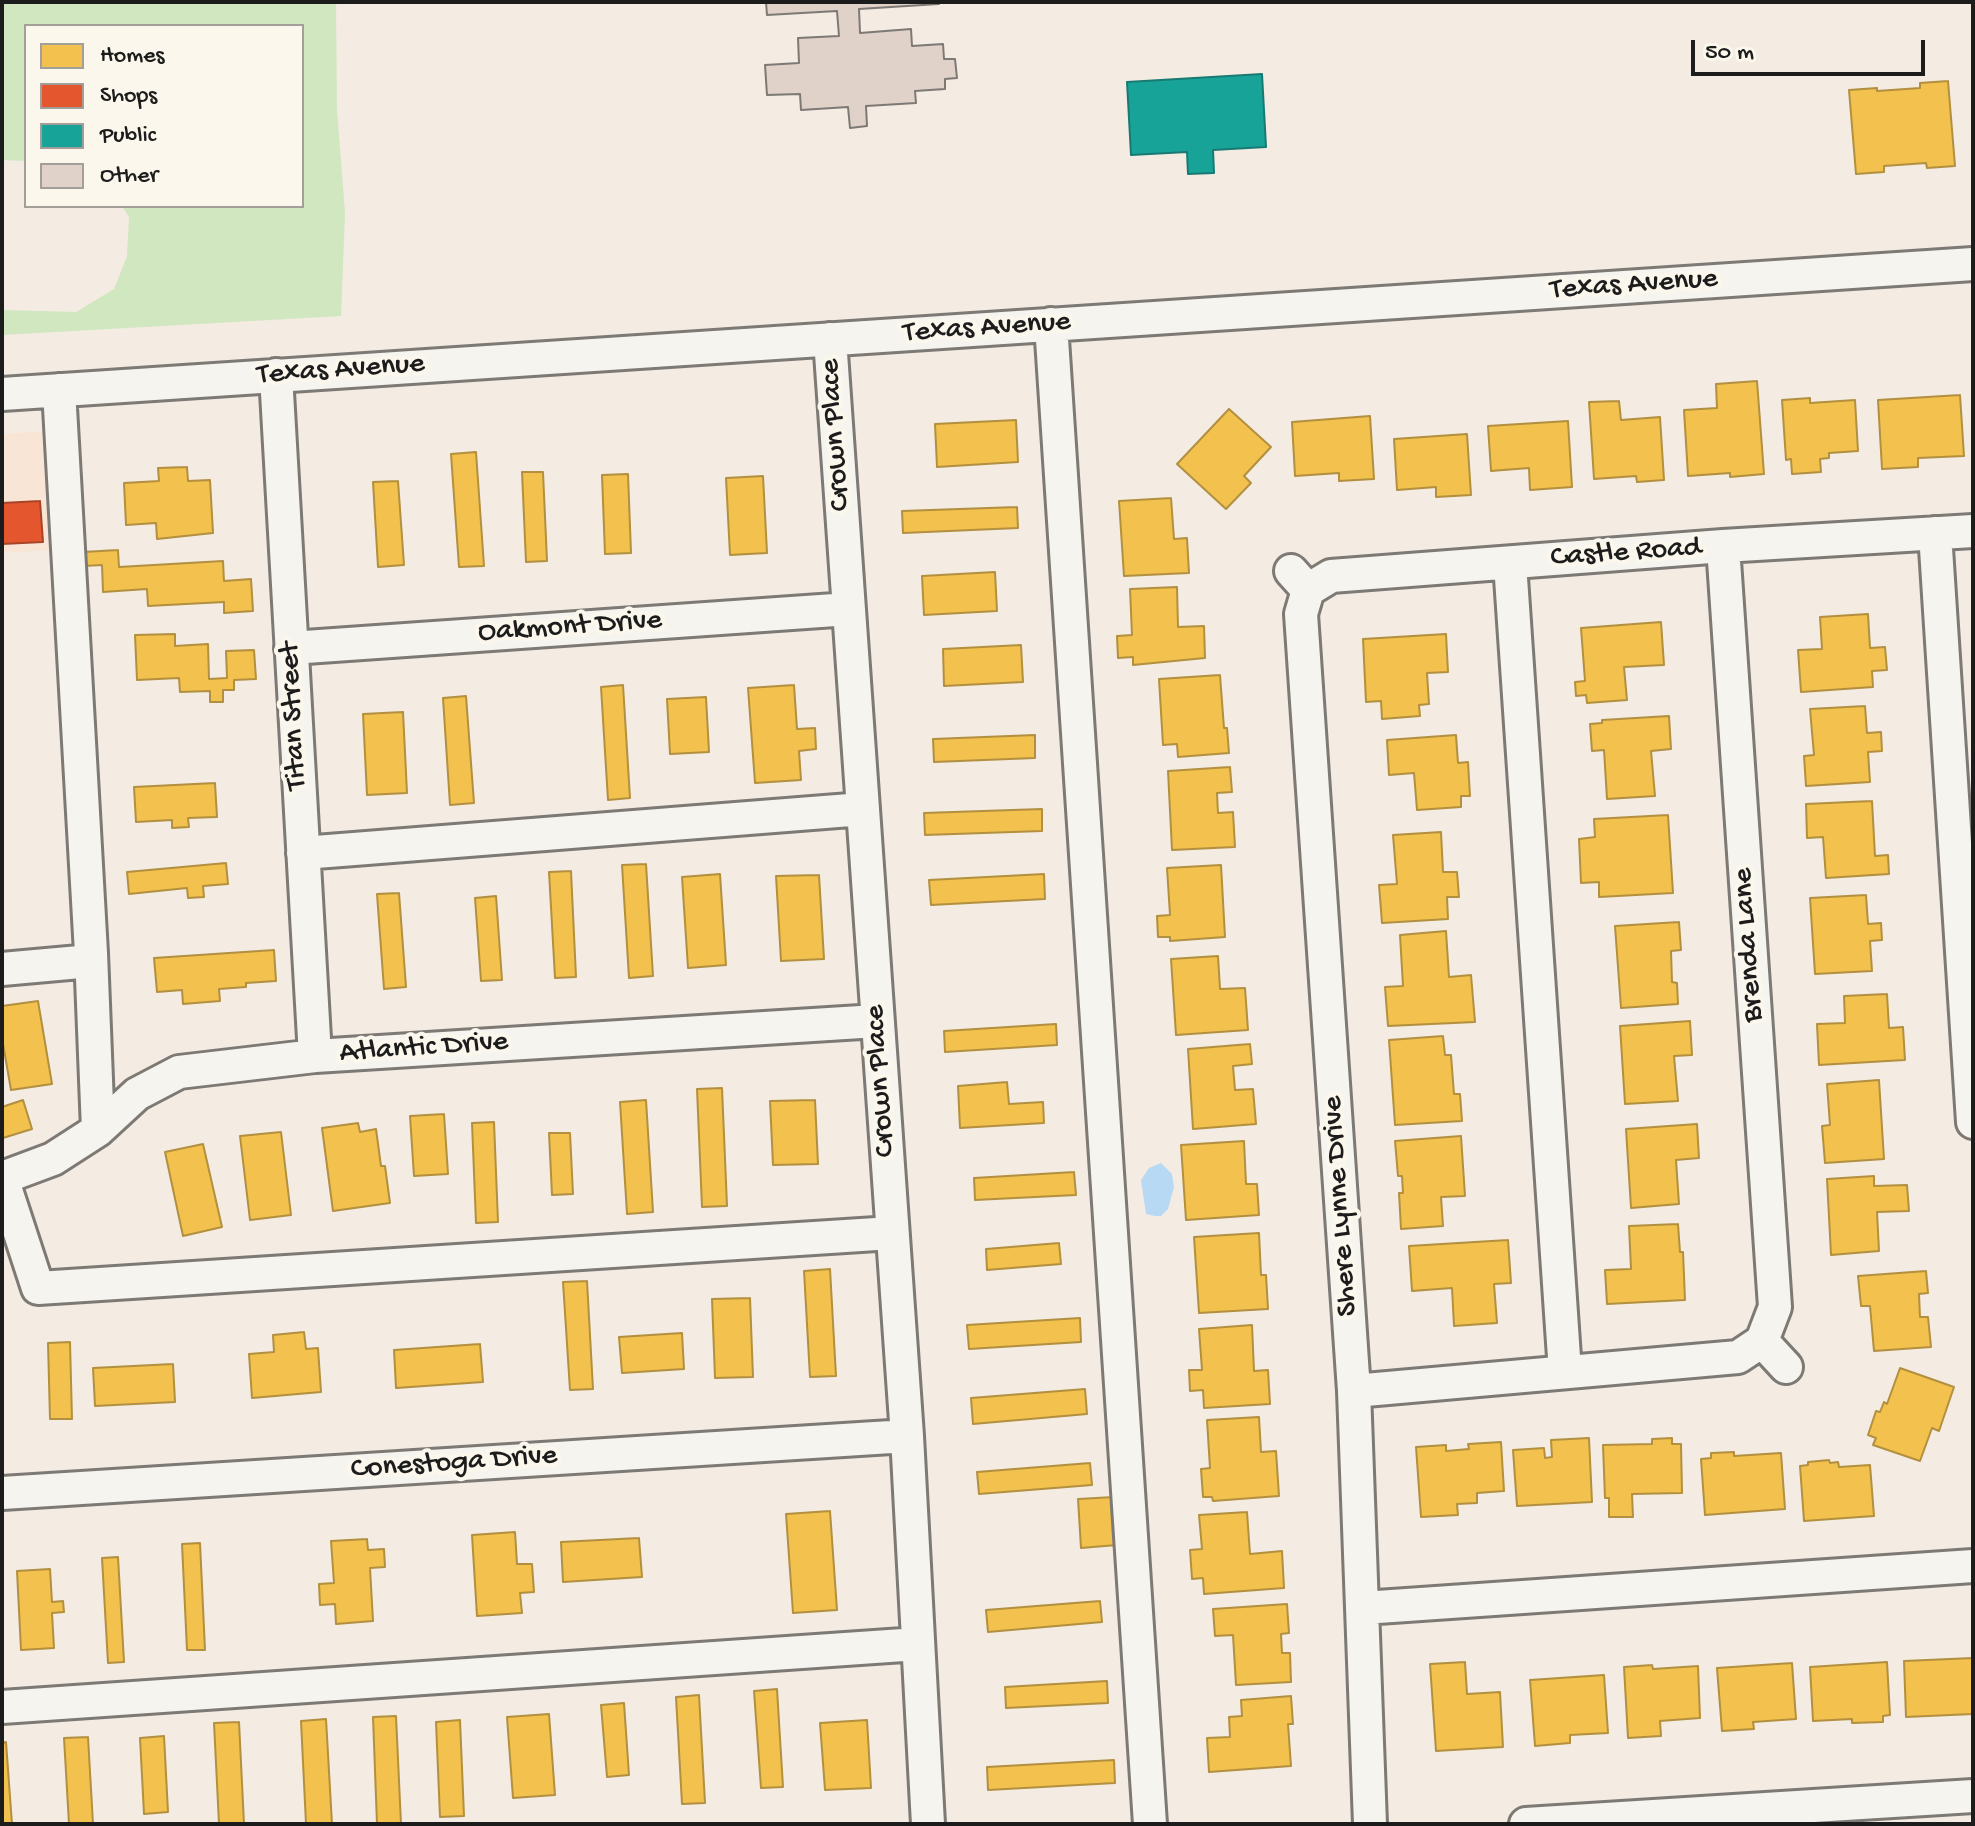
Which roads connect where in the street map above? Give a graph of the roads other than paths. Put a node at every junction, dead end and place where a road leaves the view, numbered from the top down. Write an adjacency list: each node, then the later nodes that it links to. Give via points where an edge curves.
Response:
1 (1973, 264): 2 (street, Texas Avenue)
2 (1051, 324): 3 (street, Texas Avenue); 36 (street)
3 (830, 339): 4 (street, Texas Avenue); 12 (street, Crown Place)
4 (276, 375): 5 (street, Texas Avenue); 13 (street, Titan Street)
5 (59, 390): 6 (street, Texas Avenue); 16 (street)
6 (2, 394)
7 (1973, 531): 8 (street, Castle Road)
8 (1935, 533): 9 (street, Castle Road); 20 (street)
9 (1723, 546): 10 (street, Castle Road); 24 (street, Brenda Lane, via 1775,1307)
10 (1510, 563): 11 (street, Castle Road); 26 (street)
11 (1300, 581): 27 (street, Shere Lynne Drive)
12 (849, 609): 13 (street, Oakmont Drive); 14 (street, Crown Place)
13 (291, 648): 15 (street, Titan Street)
14 (863, 809): 15 (street); 18 (street, Crown Place)
15 (303, 853): 19 (street, Titan Street)
16 (91, 961): 17 (street); 21 (street)
17 (2, 969)
18 (877, 1021): 19 (street, Atlantic Drive); 23 (street, Crown Place)
19 (315, 1056): 21 (street, Atlantic Drive, via 179,1072 137,1094)
20 (1973, 1122)
21 (98, 1130): 22 (street, Atlantic Drive, via 53,1159)
22 (2, 1178): 23 (street, via 38,1288)
23 (892, 1233): 28 (street, Crown Place)
24 (1762, 1341): 25 (street); 26 (street, via 1738,1357)
25 (1786, 1367)
26 (1565, 1372): 27 (street)
27 (1354, 1391): 31 (street, Shere Lynne Drive)
28 (907, 1436): 29 (street, Conestoga Drive); 32 (street, Crown Place)
29 (2, 1493)
30 (1973, 1566): 31 (street)
31 (1363, 1608): 37 (street, Shere Lynne Drive)
32 (918, 1644): 33 (street); 35 (street, Crown Place)
33 (2, 1707)
34 (1973, 1796): 38 (street)
35 (928, 1824)
36 (1150, 1824)
37 (1370, 1824)
38 (1526, 1824)

